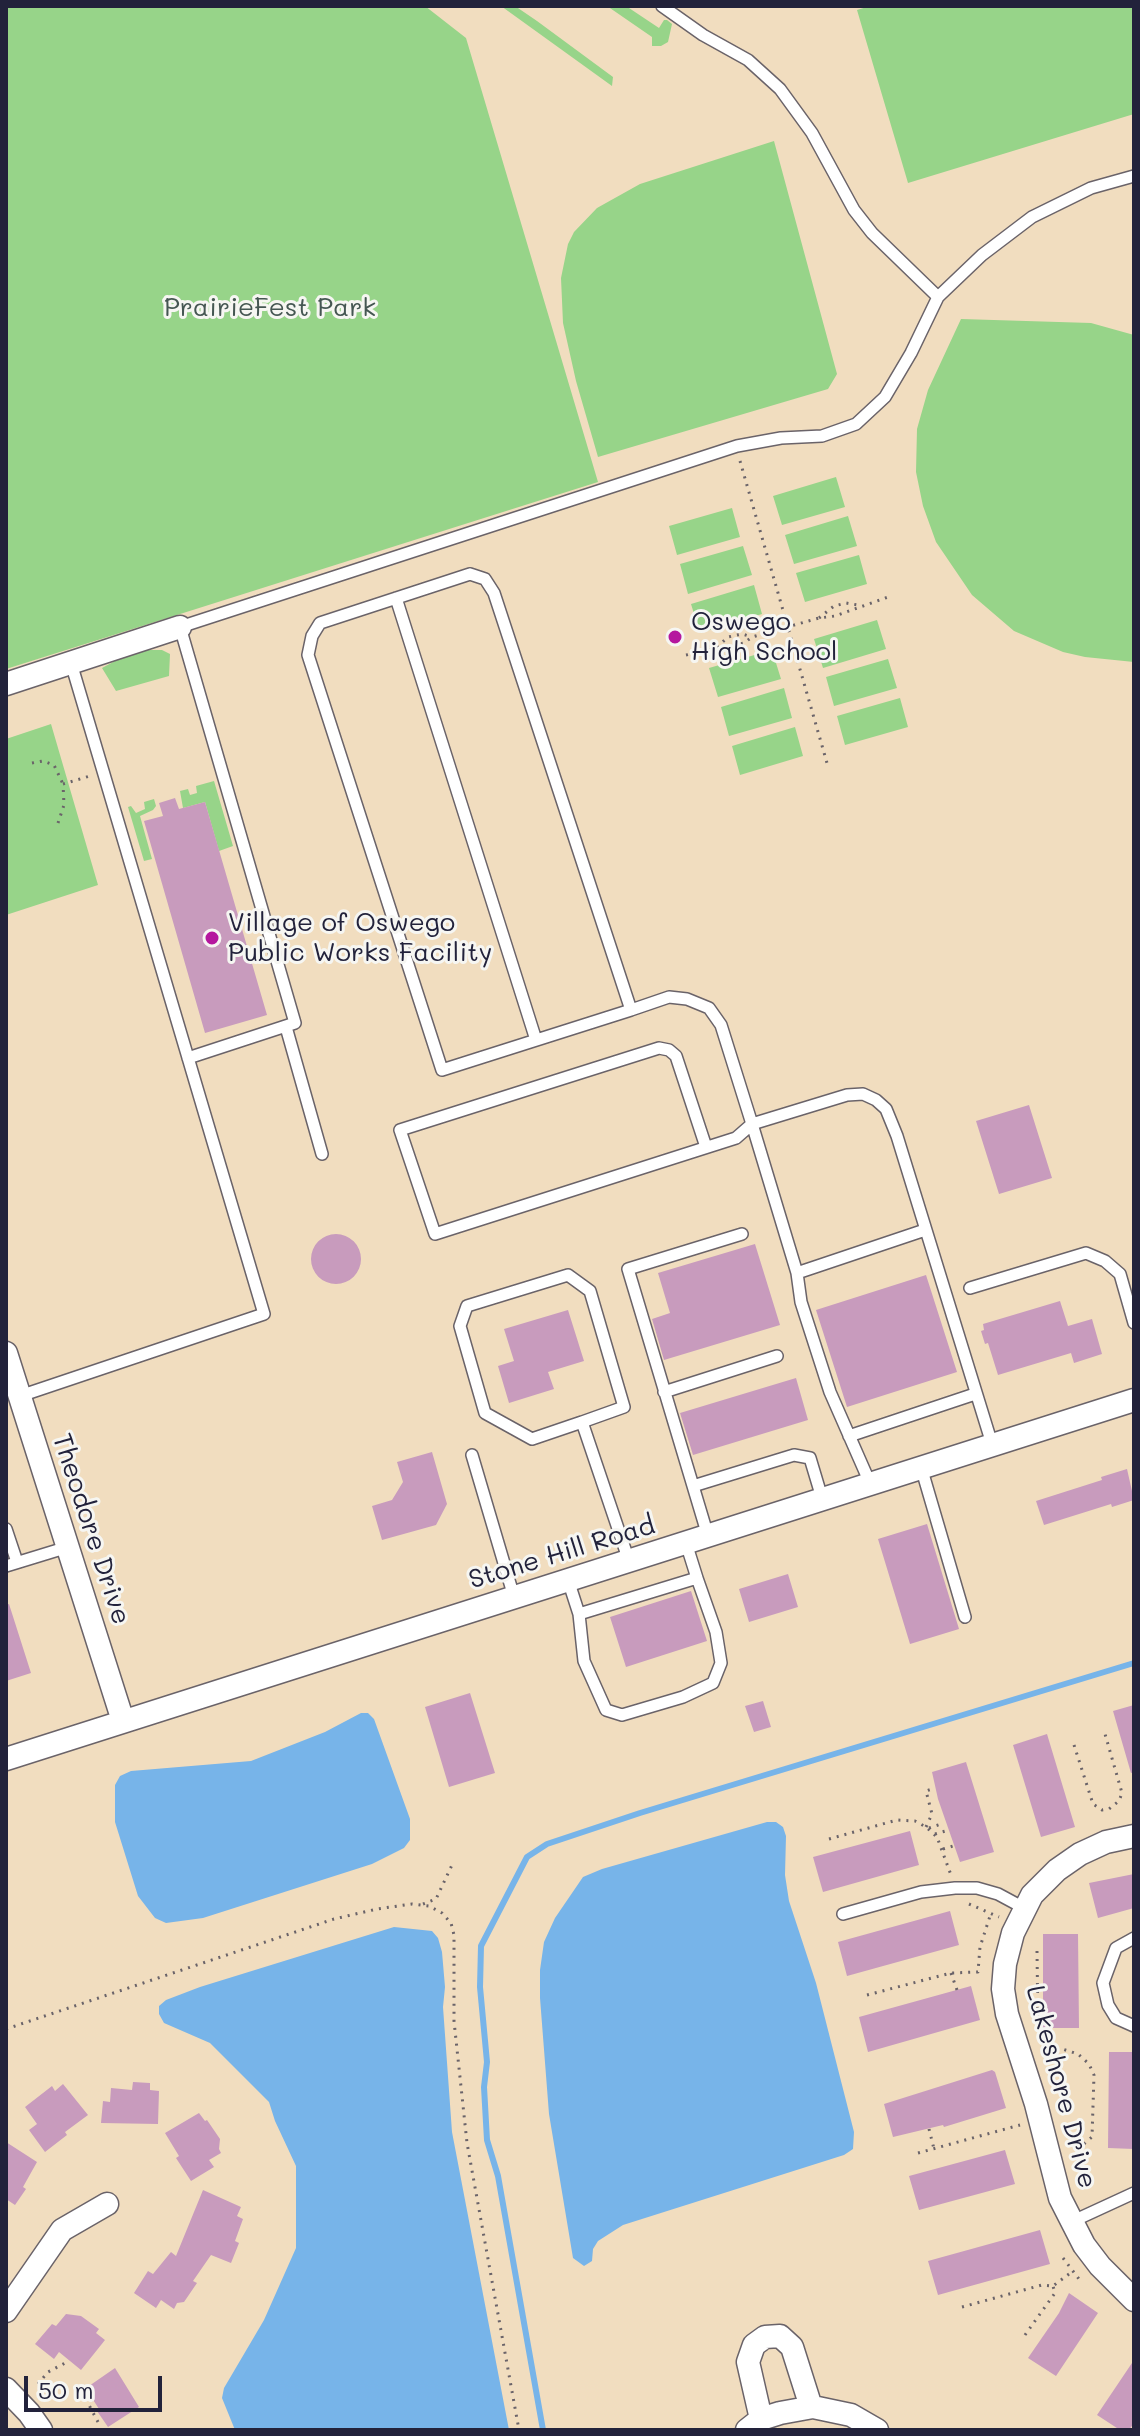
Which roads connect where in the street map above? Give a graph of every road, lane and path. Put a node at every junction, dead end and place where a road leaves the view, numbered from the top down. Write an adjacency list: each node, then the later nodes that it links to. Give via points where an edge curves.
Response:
1 (662, 6): 3 (lane, via 748,60 780,89 812,133 854,210)
2 (1134, 176): 3 (lane, via 1091,188 1032,217)
3 (938, 297): 10 (lane, via 885,397 856,424 822,436 737,446)
4 (739, 457): 9 (path)
5 (891, 596): 7 (path)
6 (396, 598): 21 (lane, via 470,574 485,579 494,593); 23 (lane); 23 (lane, via 320,623 308,655 442,1070)
7 (861, 606): 8 (path); 8 (path, via 834,606)
8 (819, 618): 9 (path)
9 (788, 626): 11 (path); 17 (path)
10 (180, 627): 14 (street); 22 (lane, via 295,1023)
11 (752, 637): 12 (path); 12 (path, via 728,637)
12 (717, 647): 13 (path)
13 (686, 655)
14 (71, 663): 15 (street); 24 (lane)
15 (6, 684)
16 (32, 763): 19 (path, via 54,765)
17 (827, 763)
18 (93, 775): 19 (path)
19 (63, 784): 20 (path)
20 (58, 823)
21 (631, 1010): 23 (lane); 25 (lane, via 669,997 709,1008 721,1025)
22 (286, 1027): 24 (lane); 27 (lane)
23 (536, 1040)
24 (188, 1058): 37 (lane, via 264,1314)
25 (752, 1124): 26 (lane, via 736,1138); 28 (lane, via 847,1095 876,1100 886,1109 897,1136); 30 (lane)
26 (706, 1147): 26 (lane, via 435,1234 400,1130 659,1048 676,1056)
27 (322, 1154)
28 (925, 1230): 30 (lane); 36 (lane)
29 (742, 1234): 35 (lane, via 628,1269)
30 (797, 1273): 40 (lane, via 801,1302)
31 (970, 1288): 32 (lane, via 1086,1253 1120,1274)
32 (1134, 1323)
33 (6, 1353): 37 (street, Theodore Drive)
34 (777, 1356): 35 (lane)
35 (664, 1392): 45 (lane)
36 (975, 1394): 40 (lane); 41 (lane)
37 (20, 1396): 50 (street, Theodore Drive)
38 (1134, 1400): 41 (street, Stone Hill Road)
39 (582, 1422): 39 (lane, via 624,1407 590,1291 568,1275 467,1306 460,1326 485,1413 532,1439); 51 (lane)
40 (849, 1436): 44 (lane)
41 (992, 1444): 43 (street, Stone Hill Road)
42 (472, 1455): 55 (lane)
43 (921, 1467): 44 (street, Stone Hill Road); 57 (lane)
44 (870, 1483): 46 (street, Stone Hill Road)
45 (693, 1486): 46 (lane, via 794,1455 810,1458); 48 (lane)
46 (822, 1498): 48 (street, Stone Hill Road)
47 (6, 1529): 52 (lane)
48 (708, 1536): 49 (street, Stone Hill Road)
49 (686, 1543): 51 (street, Stone Hill Road); 53 (lane)
50 (68, 1547): 52 (lane); 58 (street, Theodore Drive)
51 (629, 1561): 54 (street, Stone Hill Road)
52 (11, 1564)
53 (697, 1578): 56 (lane); 56 (lane, via 721,1663 713,1683 683,1697 622,1715 606,1710 584,1661)
54 (568, 1580): 55 (street, Stone Hill Road); 56 (lane)
55 (514, 1597): 58 (street, Stone Hill Road)
56 (579, 1614)
57 (965, 1617)
58 (123, 1721): 61 (street, Stone Hill Road)
59 (1105, 1734): 60 (path, via 1122,1793 1109,1809 1093,1804)
60 (1074, 1745)
61 (6, 1759)
62 (935, 1788): 64 (path, via 926,1791)
63 (940, 1804): 64 (path)
64 (930, 1807): 66 (path)
65 (944, 1823): 66 (path)
66 (927, 1827): 68 (path); 70 (path, via 903,1819)
67 (949, 1830): 68 (path)
68 (935, 1834): 72 (path)
69 (1134, 1836): 78 (street, Lakeshore Drive, via 1106,1842 1069,1861)
70 (829, 1839)
71 (953, 1846): 72 (path)
72 (943, 1849): 74 (path)
73 (452, 1865): 76 (path, via 436,1899)
74 (953, 1878)
75 (962, 1903): 77 (path)
76 (417, 1905): 86 (path, via 334,1919); 111 (path, via 442,1913 454,1935 454,2021 467,2143)
77 (991, 1913): 78 (path); 82 (path, via 978,1972)
78 (1014, 1913): 79 (lane, via 998,1894 955,1888); 94 (street, Lakeshore Drive, via 1003,1989 1007,2014)
79 (843, 1914)
80 (1134, 1938): 85 (lane, via 1116,1948 1103,1983 1116,2018)
81 (1037, 1951): 90 (path, via 1038,2026 1048,2052 1065,2049 1078,2054 1094,2075 1093,2133)
82 (951, 1973): 83 (path); 84 (path)
83 (957, 1990)
84 (867, 1995)
85 (1134, 2026)
86 (6, 2029)
87 (1032, 2121): 89 (path)
88 (929, 2129): 89 (path)
89 (934, 2149): 91 (path)
90 (1077, 2150)
91 (918, 2153)
92 (1134, 2193): 94 (lane)
93 (107, 2204): 101 (street, via 62,2230)
94 (1070, 2223): 99 (street, Lakeshore Drive, via 1100,2266)
95 (1063, 2258): 96 (path)
96 (1073, 2271): 97 (path); 98 (path)
97 (1082, 2283)
98 (1053, 2286): 100 (path); 102 (path, via 1055,2293)
99 (1134, 2300)
100 (962, 2307)
101 (6, 2311)
102 (1025, 2335)
103 (69, 2361): 104 (path)
104 (38, 2384)
105 (6, 2389): 110 (street)
106 (92, 2399): 108 (path, via 89,2405)
107 (811, 2407): 109 (street); 109 (street, via 792,2347 780,2336 765,2337 754,2345 748,2362); 112 (street, via 837,2410)
108 (98, 2422)
109 (754, 2425)
110 (41, 2430)
111 (519, 2430)
112 (877, 2430)

